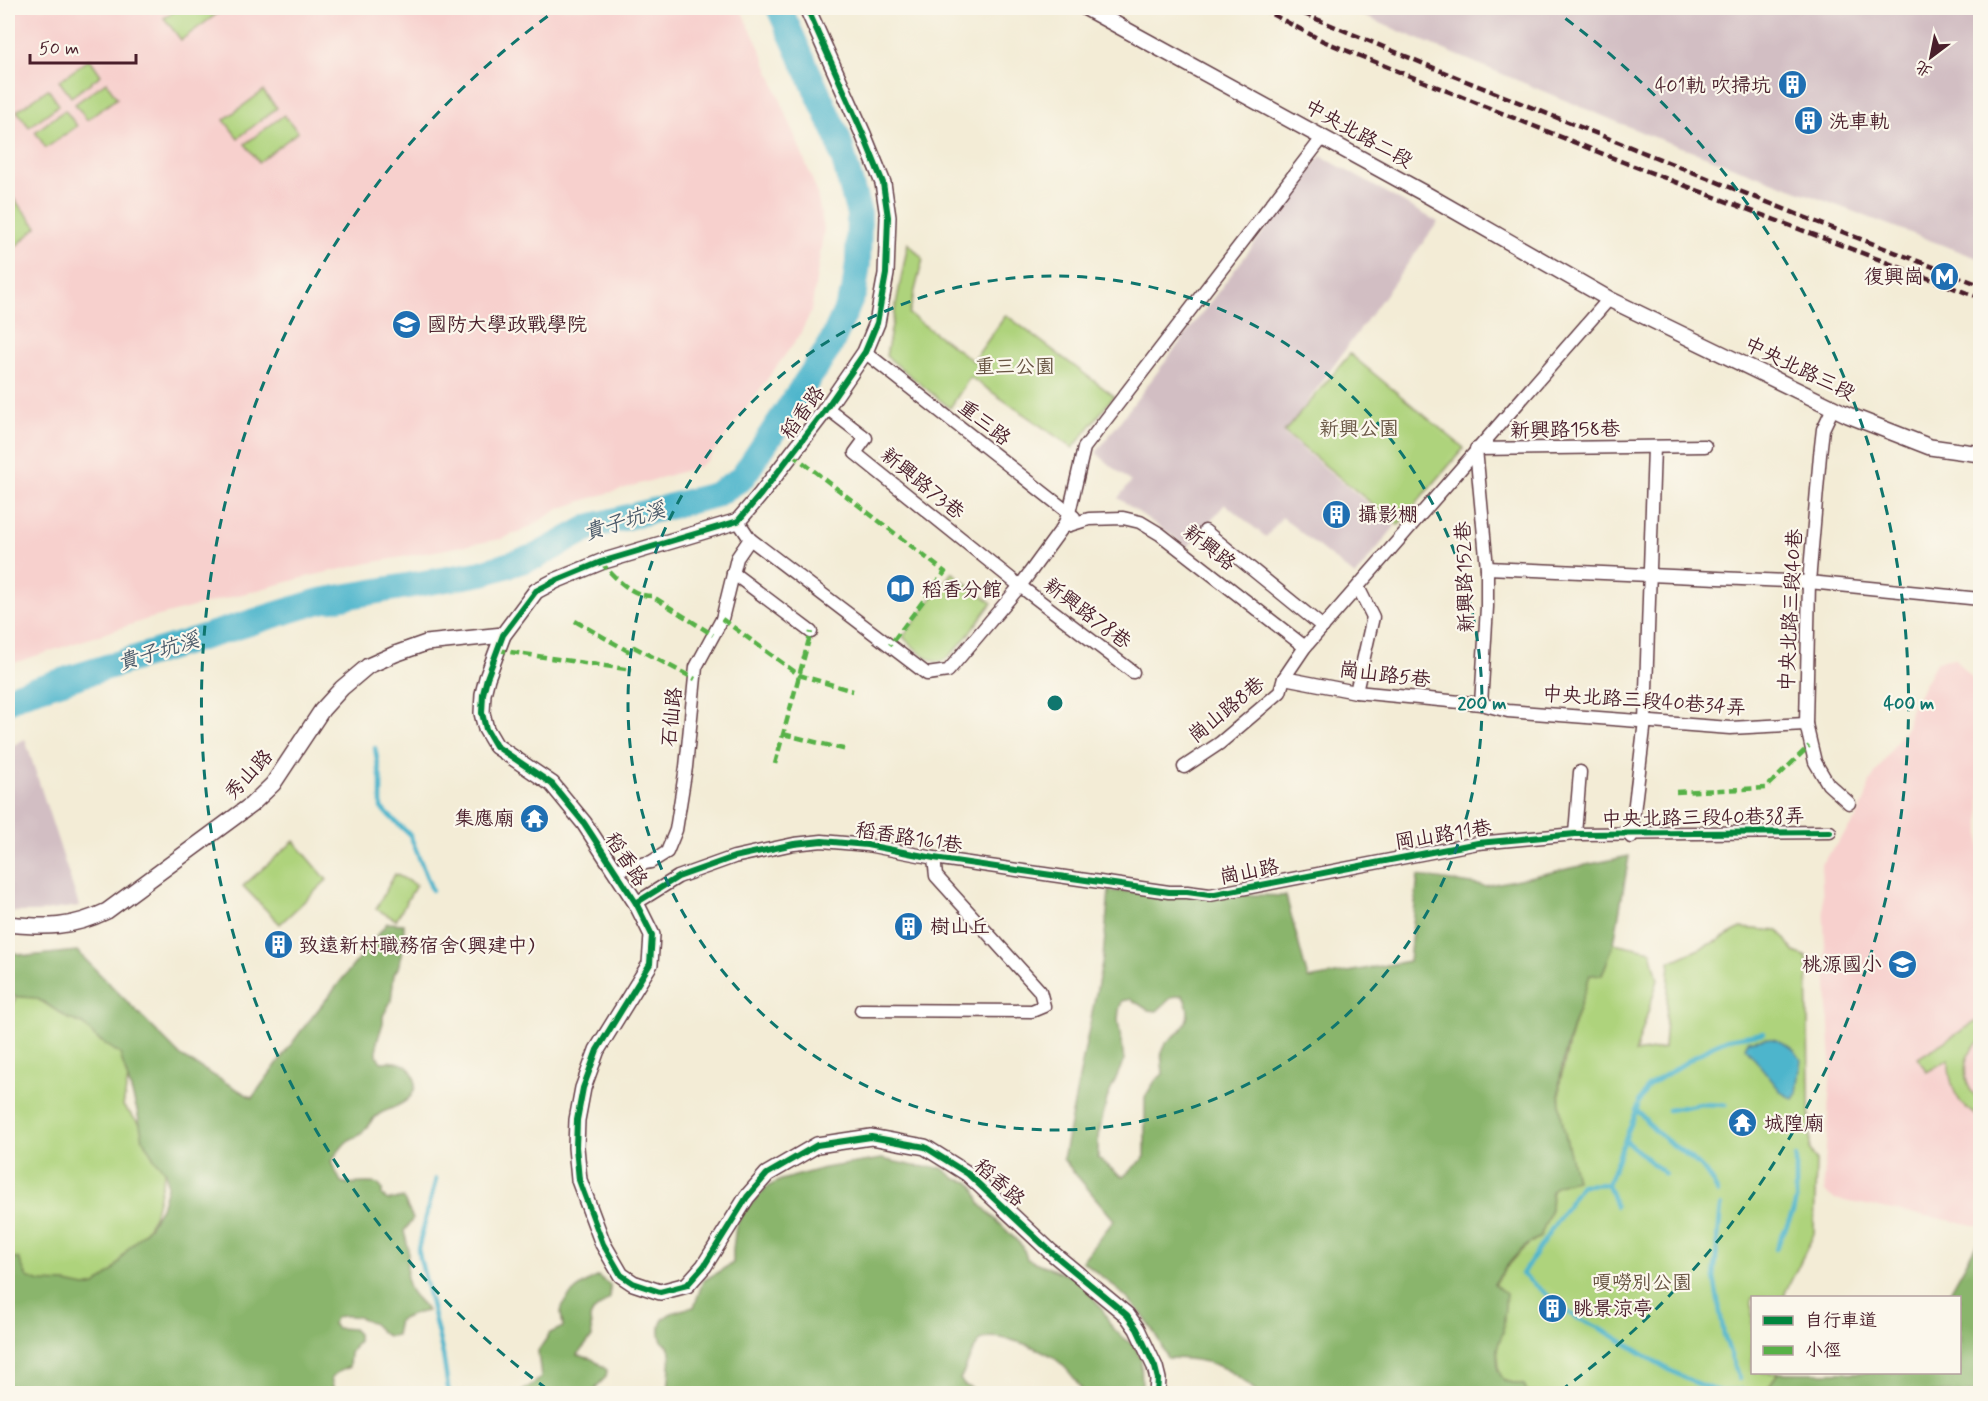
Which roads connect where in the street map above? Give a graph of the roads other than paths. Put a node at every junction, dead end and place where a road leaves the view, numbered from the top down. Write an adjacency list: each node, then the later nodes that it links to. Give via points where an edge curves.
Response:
1 (807, 8): 5 (street, 稻香路, via 883,183 888,217 886,274 877,323)
2 (1086, 8): 3 (street, 中央北路二段)
3 (1323, 137): 4 (street, 中央北路二段); 12 (street, via 1084,448)
4 (1609, 298): 7 (street, 中央北路三段); 10 (street)
5 (865, 352): 6 (street, 稻香路); 12 (street, 重三路)
6 (827, 408): 13 (street, 稻香路); 22 (street, 新興路73巷, via 866,438 855,453)
7 (1833, 408): 11 (street, 中央北路三段, via 1930,447); 21 (street, 中央北路三段40巷, via 1823,429)
8 (1705, 446): 9 (street, 新興路158巷)
9 (1654, 447): 10 (street, 新興路158巷); 20 (street)
10 (1476, 449): 18 (street, 新興路152巷); 23 (street)
11 (1980, 453)
12 (1069, 513): 14 (street, 重三路); 15 (street)
13 (738, 521): 17 (street); 27 (street, 稻香路, via 601,562 555,580 536,591)
14 (1080, 522): 15 (street, 新興路); 28 (street, 新興路, via 1104,518 1140,522 1186,552)
15 (1063, 527): 22 (street)
16 (1205, 531): 25 (street)
17 (750, 539): 19 (street, 石仙路, via 737,558); 22 (street, via 927,674 948,671)
18 (1487, 568): 20 (street); 32 (street, 新興路152巷)
19 (733, 573): 26 (street); 42 (street, 石仙路, via 722,619 696,667 676,830 667,852 651,862)
20 (1650, 575): 21 (street); 33 (street)
21 (1809, 582): 24 (street); 34 (street, 中央北路三段40巷)
22 (1020, 586): 29 (street, 新興路78巷)
23 (1358, 587): 25 (street); 31 (street, via 1373,617)
24 (1980, 599)
25 (1323, 627): 28 (street)
26 (811, 632)
27 (504, 635): 42 (street, 稻香路, via 483,694 486,729 496,746 552,784 584,823); 46 (street, 秀山路, via 426,644 368,666 322,710 273,784 251,805 107,911 65,926)
28 (1305, 647): 30 (street, 崗山路8巷)
29 (1134, 672)
30 (1284, 678): 31 (street, 崗山路5巷); 35 (street, 崗山路8巷, via 1280,692 1220,744)
31 (1356, 692): 32 (street, 崗山路5巷)
32 (1481, 704): 33 (street, 中央北路三段40巷34弄, via 1508,711)
33 (1645, 720): 34 (street, 中央北路三段40巷34弄, via 1730,728); 40 (street)
34 (1806, 724): 37 (street, 中央北路三段40巷, via 1815,762 1828,784)
35 (1184, 767)
36 (1580, 772): 39 (street)
37 (1849, 804)
38 (1830, 832): 40 (street, 中央北路三段40巷38弄)
39 (1575, 834): 40 (street, 中央北路三段40巷38弄); 43 (street, 岡山路11巷, via 1478,843)
40 (1631, 835)
41 (934, 858): 44 (street, 稻香路161巷); 45 (street, 稻香路161巷, via 867,845 794,843 734,857 678,877); 47 (street, via 936,876 1040,991 1044,1006 1032,1011)
42 (613, 870): 45 (street, 稻香路)
43 (1318, 874): 44 (street, 崗山路, via 1210,895)
44 (1187, 892)
45 (636, 903): 48 (street, 稻香路, via 651,935 650,964 597,1050 583,1088 577,1120 579,1180 603,1244 621,1275 660,1292 687,1285 767,1173 817,1145 872,1137 925,1147 968,1174 1126,1315 1155,1367)
46 (8, 924)
47 (861, 1010)
48 (1157, 1394)

